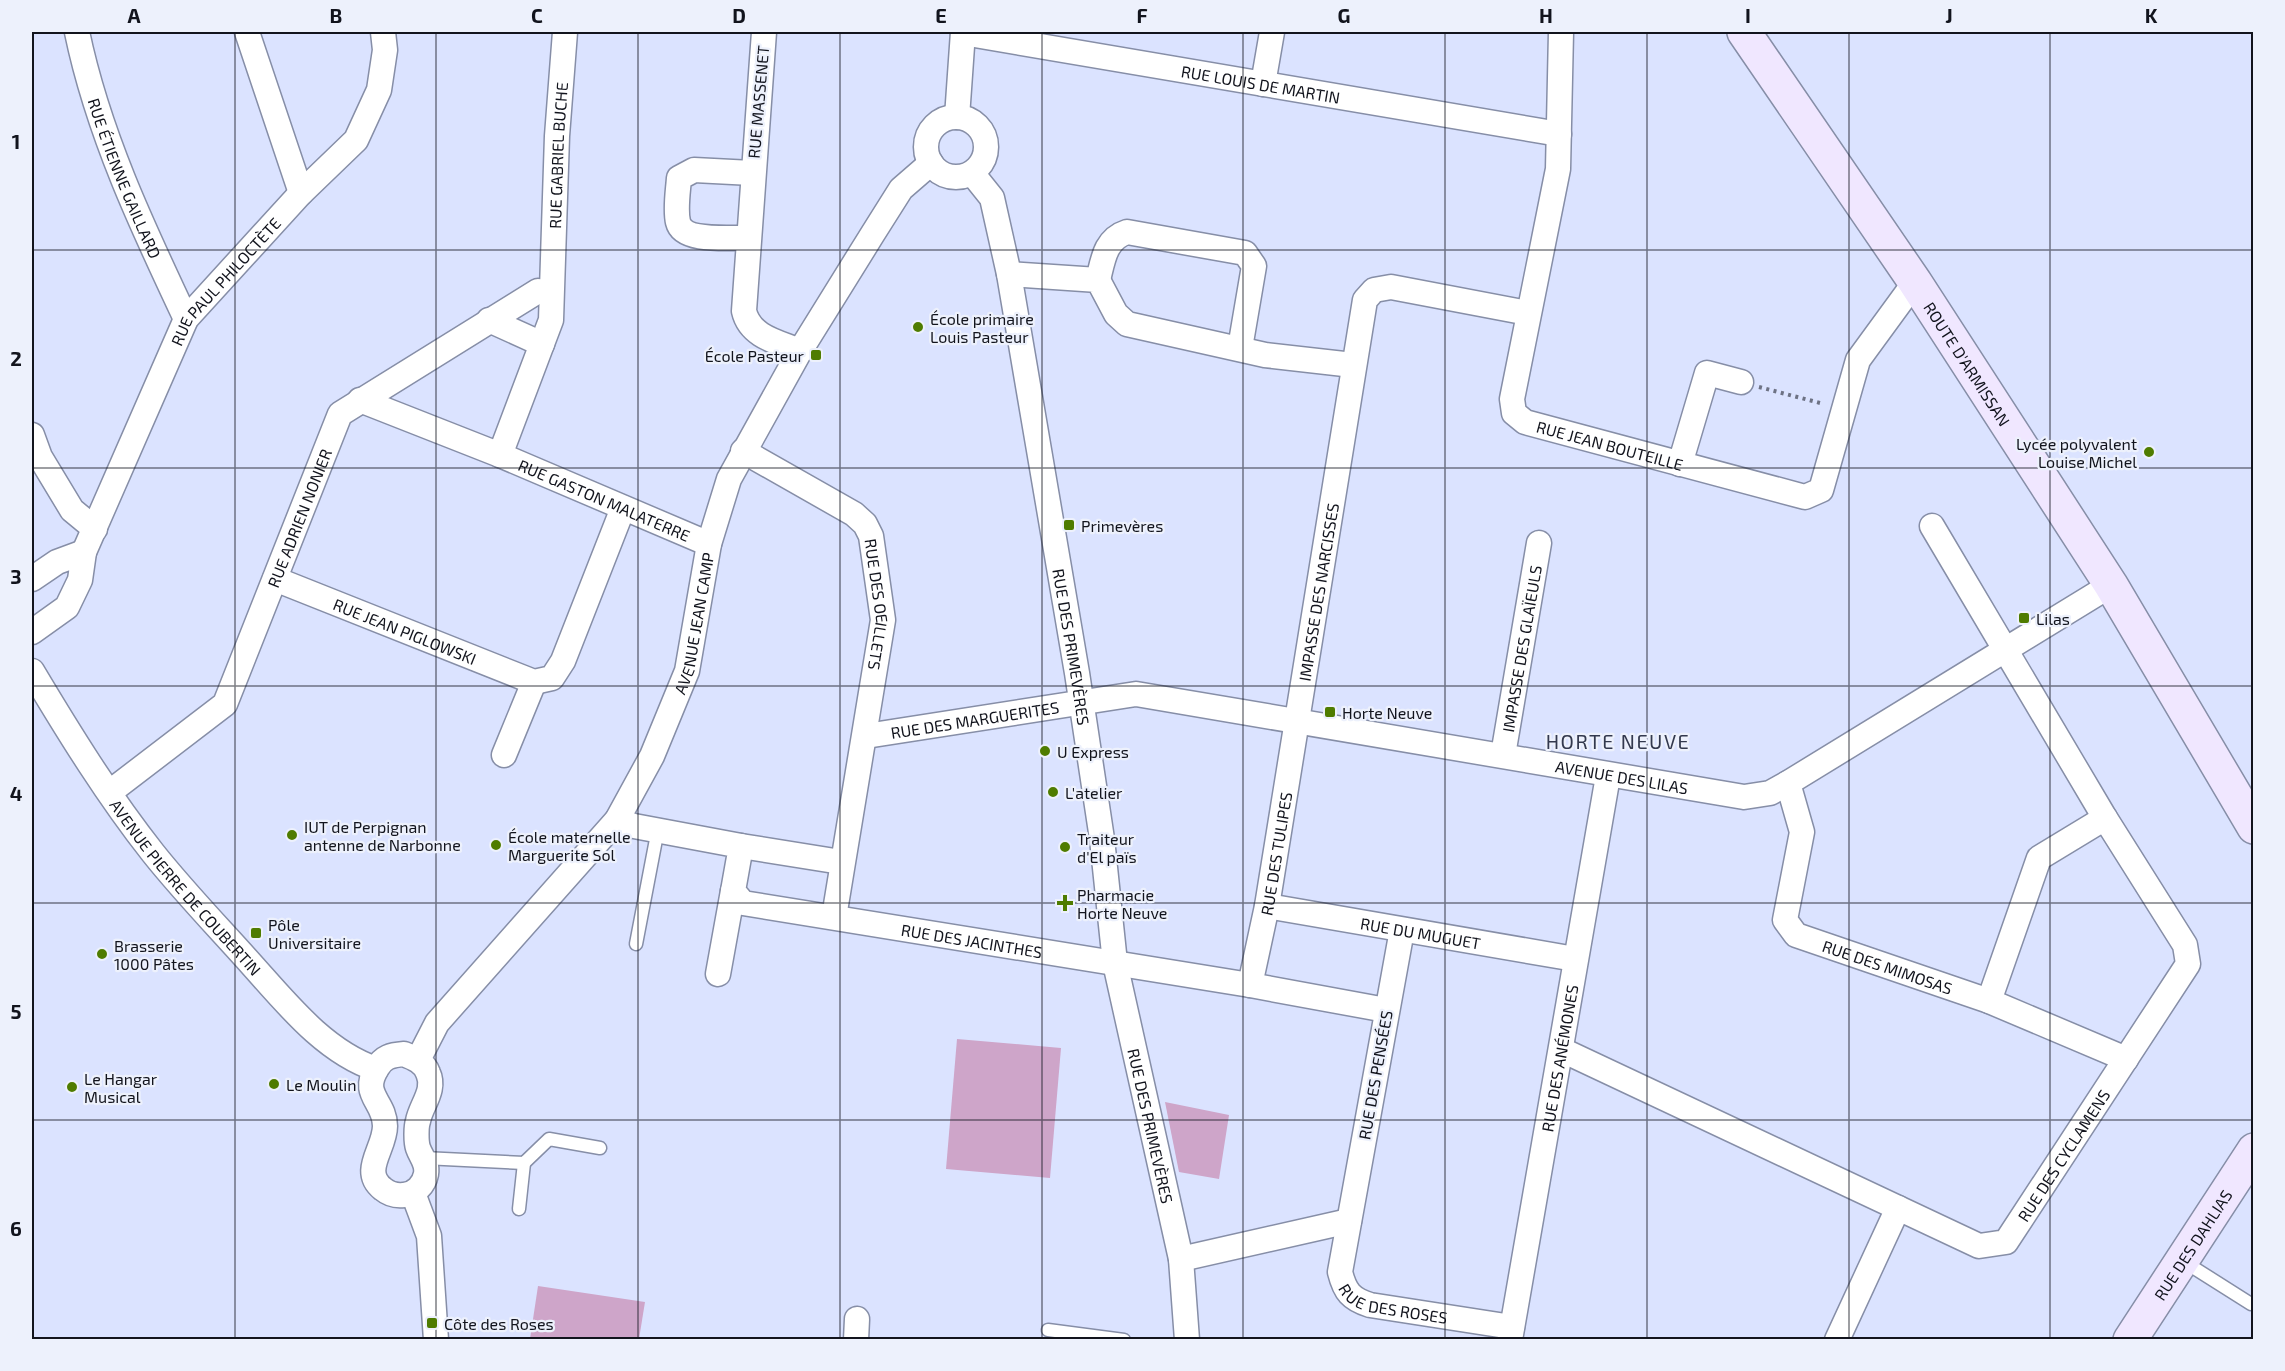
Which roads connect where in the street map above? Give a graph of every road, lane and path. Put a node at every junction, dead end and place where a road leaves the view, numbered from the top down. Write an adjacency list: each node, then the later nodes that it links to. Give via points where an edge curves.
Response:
1 (77, 32): 23 (street, RUE ÉTIENNE GAILLARD, via 84,67 129,198)
2 (247, 32): 16 (street)
3 (383, 32): 16 (street, RUE PAUL PHILOCTÈTE, via 385,50 379,90 356,140)
4 (565, 32): 21 (street, RUE GABRIEL BUCHE)
5 (764, 32): 14 (street, RUE MASSENET)
6 (963, 32): 10 (street, RUE LOUIS DE MARTIN); 11 (street)
7 (1272, 32): 10 (street)
8 (1561, 32): 12 (street, RUE JEAN BOUTEILLE)
9 (1744, 32): 20 (street, ROUTE D'ARMISSAN)
10 (1263, 84): 12 (street, RUE LOUIS DE MARTIN)
11 (957, 117): 13 (street, via 933,128 926,145); 15 (street, via 974,124 985,140 984,158)
12 (1559, 134): 22 (street, RUE JEAN BOUTEILLE, via 1558,169)
13 (930, 163): 15 (street, via 945,175); 27 (street, AVENUE JEAN CAMP, via 902,189)
14 (752, 173): 17 (street, RUE MASSENET); 17 (street, RUE MASSENET, via 694,170 679,178 678,223 684,232 695,237)
15 (972, 173): 18 (street, RUE DES PRIMEVÈRES, via 992,198)
16 (301, 193): 23 (street, RUE PAUL PHILOCTÈTE)
17 (748, 238): 27 (street, RUE MASSENET, via 746,322 754,332)
18 (1010, 274): 19 (street); 49 (street, RUE DES PRIMEVÈRES)
19 (1098, 280): 26 (street, via 1116,314 1127,324); 26 (street, via 1106,249 1117,235 1127,232 1245,254 1254,266)
20 (1915, 282): 31 (street, RUE JEAN BOUTEILLE, via 1858,360); 44 (street, ROUTE D'ARMISSAN)
21 (545, 285): 24 (street, RUE ADRIEN NONIER); 25 (street, RUE GASTON MALATERRE, via 551,320)
22 (1528, 313): 28 (street, IMPASSE DES NARCISSES, via 1391,287 1374,290 1365,300); 35 (street, RUE JEAN BOUTEILLE, via 1512,399 1514,413 1525,422)
23 (186, 319): 38 (street, RUE PAUL PHILOCTÈTE)
24 (489, 320): 25 (street); 30 (street, RUE ADRIEN NONIER)
25 (542, 344): 34 (street, RUE GASTON MALATERRE)
26 (1240, 348): 28 (street, via 1265,355)
27 (800, 351): 33 (street, AVENUE JEAN CAMP)
28 (1353, 365): 50 (street, IMPASSE DES NARCISSES, via 1341,462)
29 (1741, 382): 31 (path); 35 (street, via 1707,373)
30 (360, 400): 34 (street, RUE GASTON MALATERRE); 43 (street, RUE ADRIEN NONIER, via 340,414)
31 (1843, 408): 35 (street, RUE JEAN BOUTEILLE, via 1821,490 1805,497)
32 (32, 435): 38 (street, via 40,457 72,510)
33 (744, 451): 40 (street, AVENUE JEAN CAMP, via 729,479); 51 (street, RUE DES OEILLETS, via 854,514 871,536 883,621)
34 (500, 455): 36 (street, RUE GASTON MALATERRE)
35 (1680, 464)
36 (623, 508): 40 (street, RUE GASTON MALATERRE); 48 (street, via 563,661 552,678)
37 (1932, 526): 46 (street, RUE DES CYCLAMENS)
38 (96, 529): 41 (street, RUE PAUL PHILOCTÈTE)
39 (1539, 543): 53 (street, IMPASSE DES GLAÏEULS)
40 (709, 544): 58 (street, AVENUE JEAN CAMP, via 687,671 652,756)
41 (84, 552): 42 (street, via 57,562); 45 (street, RUE PAUL PHILOCTÈTE, via 80,580 67,607)
42 (32, 579)
43 (275, 579): 48 (street, RUE JEAN PIGLOWSKI); 56 (street, RUE ADRIEN NONIER, via 225,704)
44 (2111, 585): 46 (street, AVENUE DES LILAS); 59 (street, ROUTE D'ARMISSAN)
45 (32, 632)
46 (2007, 649): 55 (street, AVENUE DES LILAS); 57 (street, RUE DES CYCLAMENS)
47 (32, 671): 56 (street, AVENUE PIERRE DE COUBERTIN)
48 (534, 682): 52 (street)
49 (1081, 701): 50 (street, AVENUE DES LILAS, via 1136,694); 51 (street, RUE DES MARGUERITES); 69 (street, RUE DES PRIMEVÈRES, via 1102,839)
50 (1297, 722): 53 (street, AVENUE DES LILAS); 64 (street, RUE DES TULIPES)
51 (866, 736): 62 (street, RUE DES OEILLETS)
52 (504, 755)
53 (1503, 755): 54 (street, AVENUE DES LILAS)
54 (1608, 776): 55 (street, AVENUE DES LILAS, via 1744,797 1770,793); 68 (street, RUE DES ANÉMONES)
55 (1788, 783): 72 (street, RUE DES MIMOSAS, via 1802,832 1785,920 1796,935)
56 (110, 792): 77 (street, AVENUE PIERRE DE COUBERTIN, via 152,851 279,994 329,1044 354,1062)
57 (2105, 818): 72 (street, via 2039,858); 75 (street, RUE DES CYCLAMENS, via 2185,945 2188,964)
58 (617, 820): 60 (street); 76 (street, AVENUE JEAN CAMP, via 436,1023)
59 (2253, 827)
60 (658, 829): 61 (street); 67 (lane)
61 (741, 846): 62 (street); 63 (street)
62 (841, 862): 65 (street, RUE DES OEILLETS)
63 (733, 891): 65 (street, RUE DES JACINTHES, via 742,903); 70 (street)
64 (1267, 906): 66 (street, RUE DU MUGUET); 71 (street, RUE DES TULIPES)
65 (834, 917): 69 (street, RUE DES JACINTHES)
66 (1402, 930): 68 (street, RUE DU MUGUET); 73 (street, RUE DES PENSÉES)
67 (636, 944)
68 (1575, 959): 74 (street, RUE DES ANÉMONES)
69 (1114, 963): 71 (street, RUE DES JACINTHES); 86 (street, RUE DES PRIMEVÈRES)
70 (718, 974)
71 (1250, 985): 73 (street, RUE DES JACINTHES)
72 (1989, 1001): 75 (street, RUE DES MIMOSAS)
73 (1386, 1010): 85 (street, RUE DES PENSÉES)
74 (1562, 1050): 83 (street, RUE DES CYCLAMENS); 90 (street, RUE DES ANÉMONES)
75 (2126, 1059): 83 (street, RUE DES CYCLAMENS, via 2006,1242 1979,1246)
76 (418, 1060): 77 (street, via 404,1054 390,1056); 80 (street, via 429,1073 430,1091 417,1122 418,1148)
77 (375, 1069): 82 (street, via 370,1091 382,1109 385,1127 373,1174 377,1185 389,1194)
78 (600, 1148): 81 (lane, via 549,1139)
79 (2253, 1150): 87 (street, RUE DES DAHLIAS)
80 (424, 1158): 81 (lane); 82 (street, via 426,1174)
81 (524, 1163): 84 (lane)
82 (413, 1193): 91 (street, via 429,1236)
83 (1898, 1208): 94 (street)
84 (519, 1209)
85 (1349, 1221): 86 (street); 90 (street, RUE DES ROSES, via 1340,1272 1344,1288 1353,1300)
86 (1181, 1259): 93 (street, RUE DES PRIMEVÈRES)
87 (2182, 1260): 88 (lane); 95 (street, RUE DES DAHLIAS)
88 (2251, 1304)
89 (1048, 1329): 92 (lane)
90 (1511, 1333)
91 (436, 1340)
92 (1124, 1340)
93 (1187, 1340)
94 (1837, 1340)
95 (2130, 1340)

